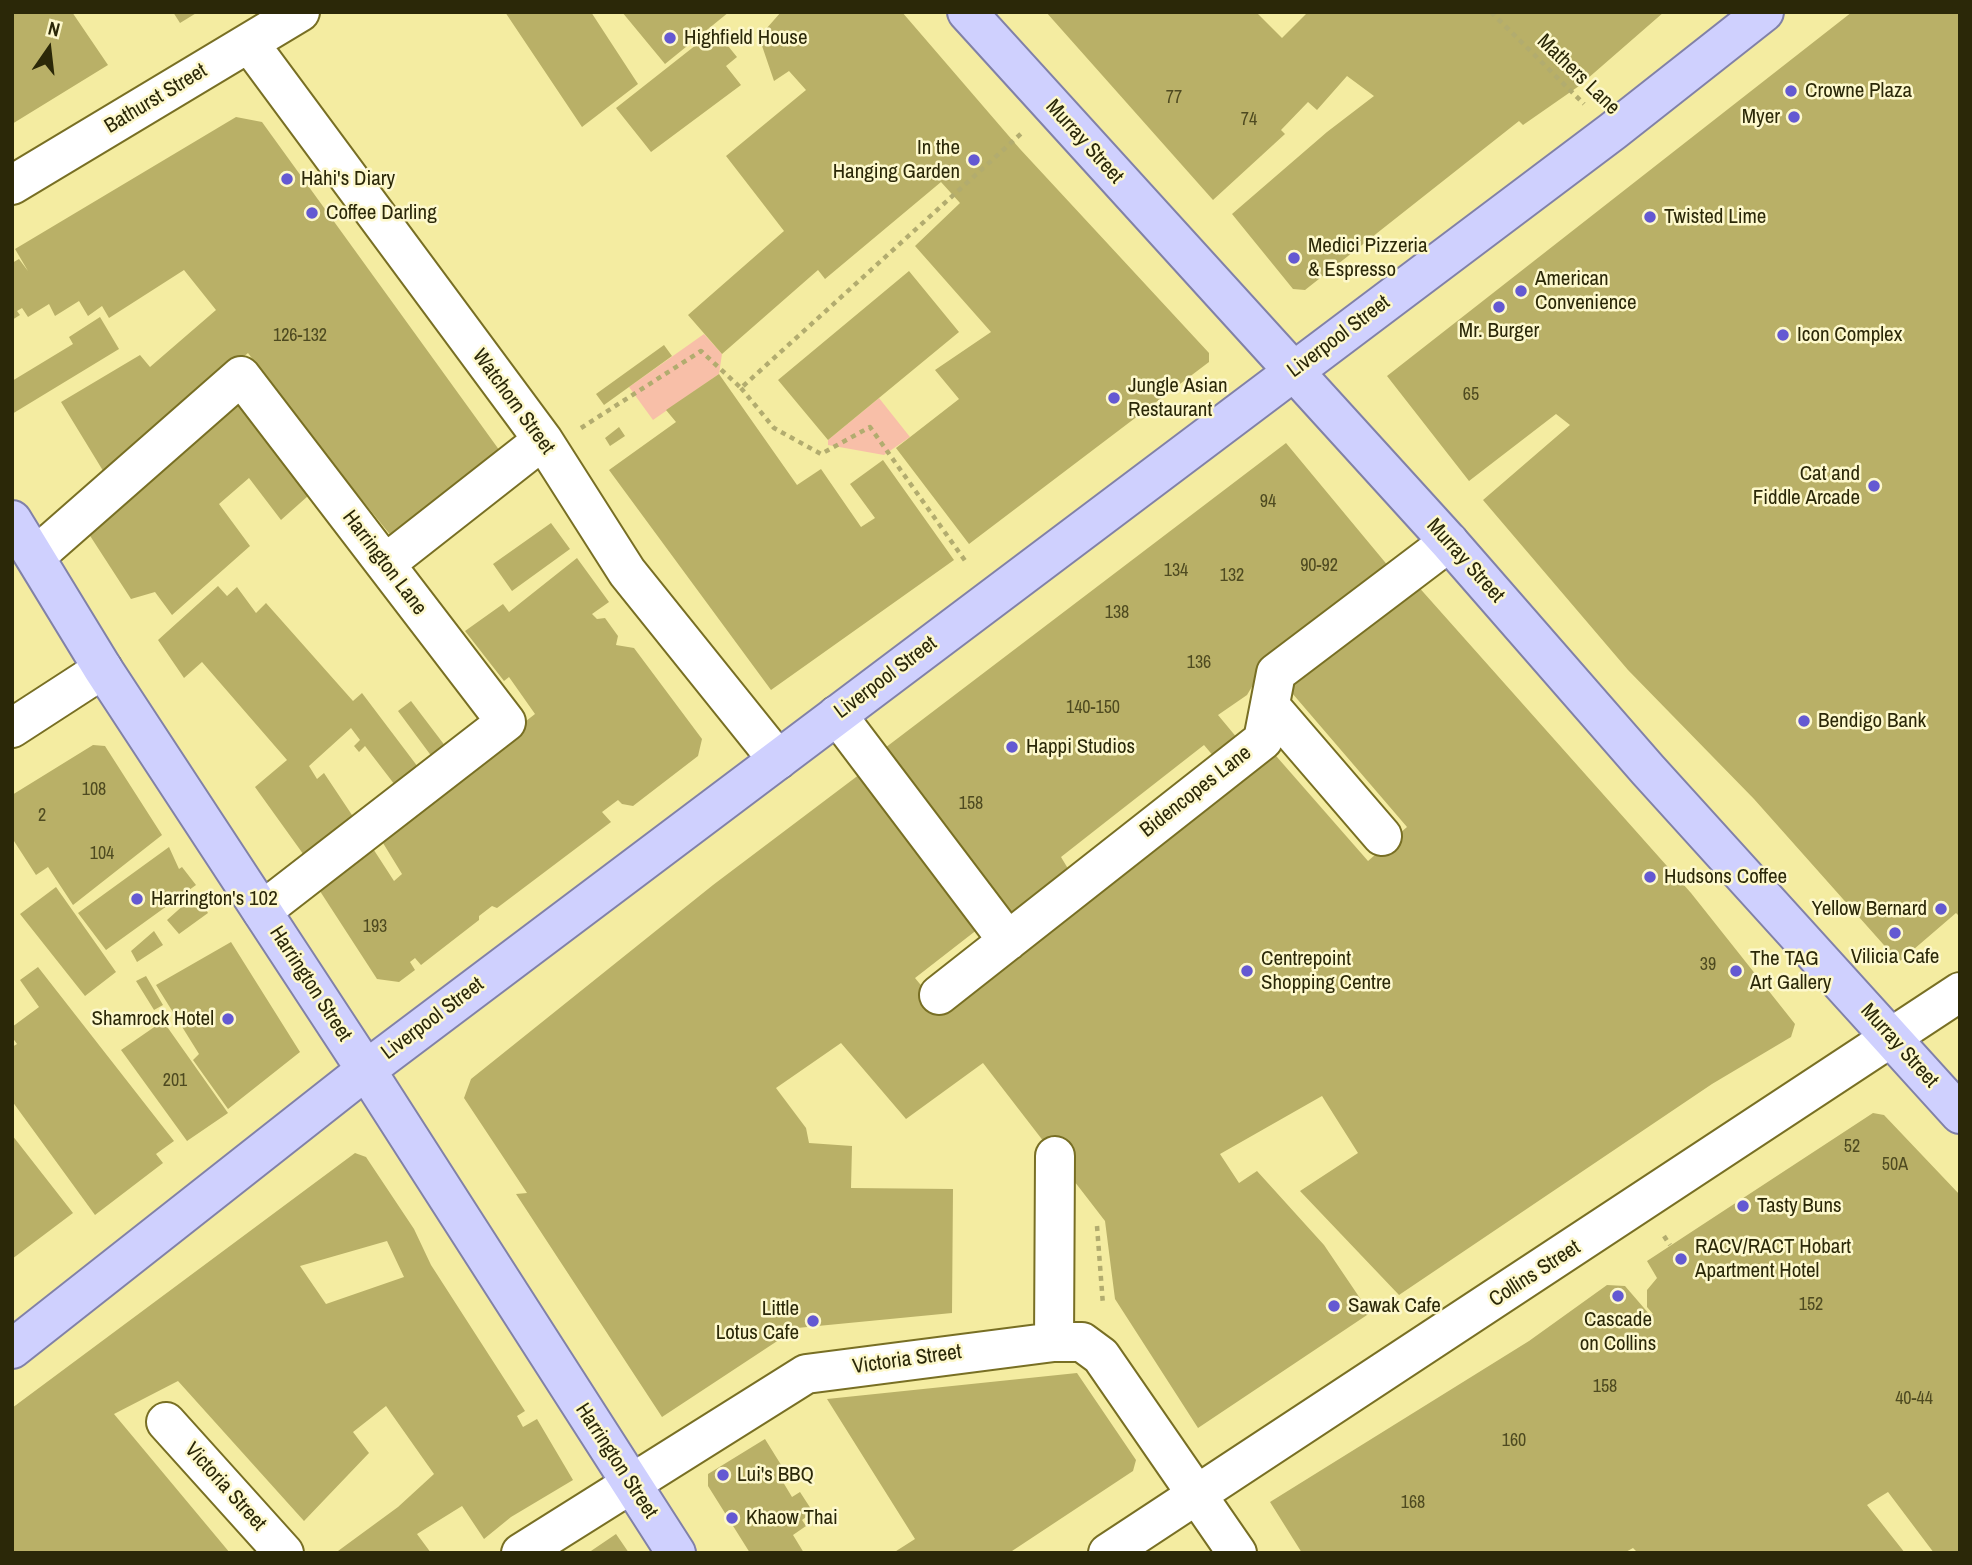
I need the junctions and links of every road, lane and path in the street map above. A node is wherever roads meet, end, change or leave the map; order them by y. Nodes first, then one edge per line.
1 (300, 12) edge
2 (967, 12) edge
3 (1491, 12) edge
4 (1764, 12) edge
5 (249, 43) junction
6 (1051, 106) junction
7 (1613, 131) junction
8 (12, 186) edge
9 (1293, 372) junction
10 (741, 388) junction
11 (579, 429) dead end
12 (543, 440) junction
13 (12, 520) edge
14 (1449, 542) junction
15 (36, 556) junction
16 (966, 562) dead end
17 (385, 564) junction
18 (103, 669) junction
19 (1270, 706) junction
20 (837, 715) junction
21 (12, 728) edge
22 (778, 760) junction
23 (1382, 835) dead end
24 (262, 911) junction
25 (1008, 941) junction
26 (1960, 992) edge
27 (939, 995) dead end
28 (1891, 1037) junction
29 (366, 1070) junction
30 (1960, 1114) edge
31 (1055, 1156) dead end
32 (1097, 1222) dead end
33 (1664, 1236) dead end
34 (1670, 1245) dead end
35 (1103, 1305) dead end
36 (1054, 1342) junction
37 (12, 1349) edge
38 (166, 1422) dead end
39 (628, 1482) junction
40 (1198, 1493) junction
41 (284, 1553) edge
42 (521, 1553) edge
43 (676, 1553) edge
44 (1108, 1553) edge
45 (1237, 1553) edge

1 - 5 street, Bathurst Street
2 - 6 main road, Murray Street
3 - 7 path, Mathers Lane
4 - 7 main road, Liverpool Street
5 - 8 street, Bathurst Street
5 - 12 street, Watchorn Street
6 - 9 main road, Murray Street
6 - 10 path
7 - 9 main road, Liverpool Street
9 - 14 main road, Murray Street
9 - 20 main road, Liverpool Street
10 - 11 path
10 - 16 path
12 - 17 street
12 - 22 street, Watchorn Street
13 - 15 main road, Harrington Street
14 - 19 street, Bidencopes Lane
14 - 28 main road, Murray Street
15 - 17 street, Harrington Lane
15 - 18 main road, Harrington Street
17 - 24 street, Harrington Lane
18 - 21 street
18 - 24 main road, Harrington Street
19 - 23 street
19 - 25 street, Bidencopes Lane
20 - 22 main road, Liverpool Street
20 - 25 street
22 - 29 main road, Liverpool Street
24 - 29 main road, Harrington Street
25 - 27 street, Bidencopes Lane
26 - 28 street, Collins Street
28 - 30 main road, Murray Street
28 - 40 street, Collins Street
29 - 37 main road, Liverpool Street
29 - 39 main road, Harrington Street
31 - 36 street
32 - 35 path
33 - 34 path
36 - 39 street, Victoria Street
36 - 40 street, Victoria Street
38 - 41 street, Victoria Street
39 - 42 street, Victoria Street
39 - 43 main road, Harrington Street
40 - 44 street, Collins Street
40 - 45 street, Victoria Street

